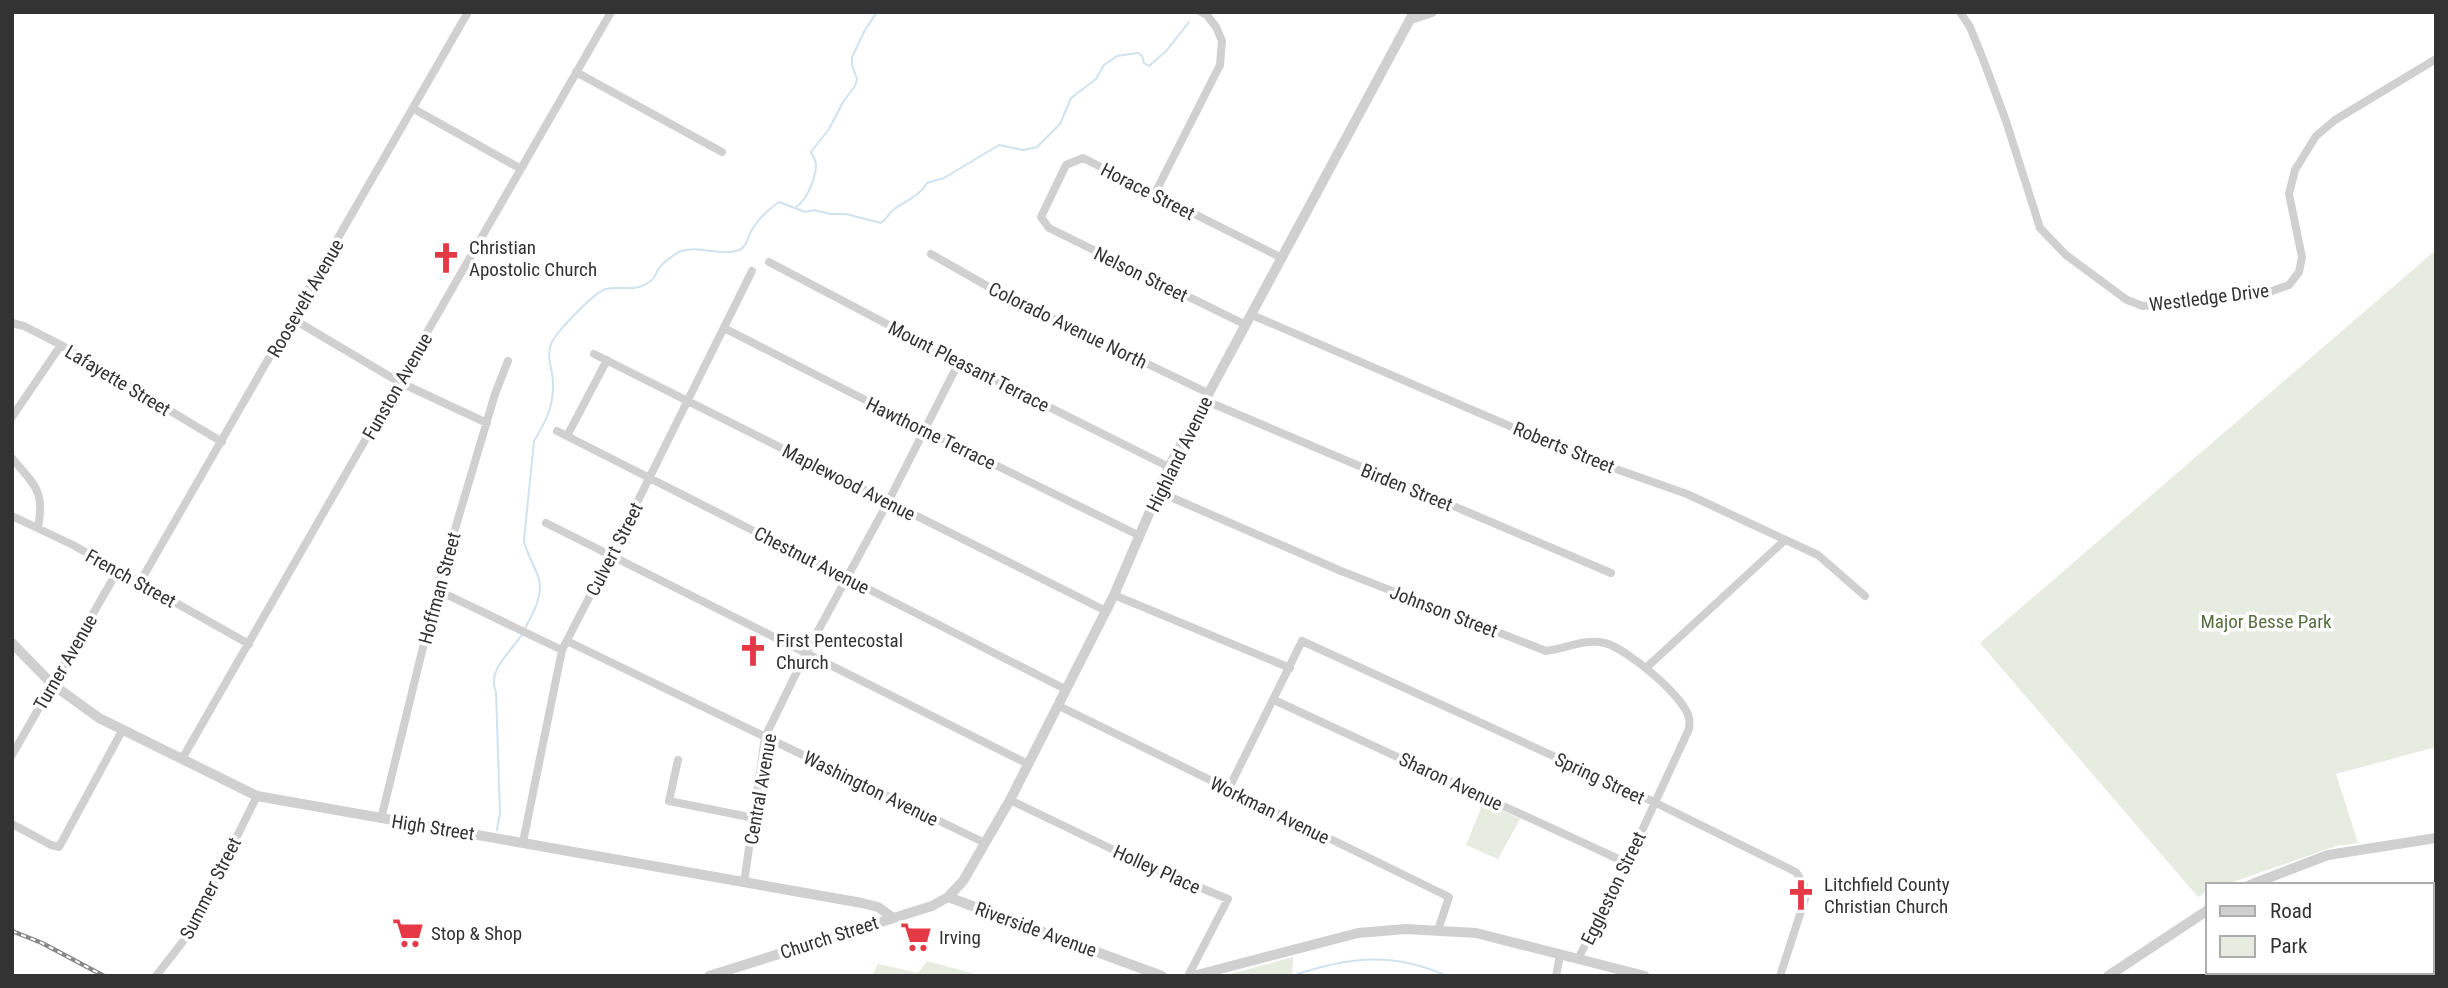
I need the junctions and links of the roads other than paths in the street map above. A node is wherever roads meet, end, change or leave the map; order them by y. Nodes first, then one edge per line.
1 (468, 12) edge
2 (611, 12) edge
3 (1201, 12) edge
4 (1432, 12) edge
5 (1960, 12) edge
6 (1410, 15) edge
7 (2436, 59) edge
8 (576, 72) junction
9 (414, 108) junction
10 (722, 152) dead end
11 (521, 169) junction
12 (1154, 195) junction
13 (1041, 217) joint
14 (931, 254) dead end
15 (1282, 258) junction
16 (769, 262) dead end
17 (752, 271) dead end
18 (1252, 315) junction
19 (293, 319) junction
20 (12, 323) edge
21 (1246, 325) junction
22 (724, 328) junction
23 (61, 345) junction
24 (594, 354) dead end
25 (607, 360) junction
26 (508, 361) dead end
27 (959, 362) junction
28 (399, 382) junction
29 (1206, 396) junction
30 (687, 401) junction
31 (12, 417) edge
32 (487, 423) junction
33 (924, 430) junction
34 (557, 431) dead end
35 (567, 436) junction
36 (222, 442) junction
37 (12, 458) edge
38 (1169, 467) junction
39 (650, 478) junction
40 (1159, 492) junction
41 (888, 502) junction
42 (12, 516) edge
43 (546, 523) dead end
44 (37, 528) junction
45 (1140, 536) junction
46 (1785, 540) junction
47 (611, 555) junction
48 (118, 569) junction
49 (1611, 573) dead end
50 (847, 577) junction
51 (140, 582) junction
52 (437, 590) junction
53 (1114, 595) junction
54 (1865, 596) dead end
55 (1106, 611) junction
56 (567, 641) junction
57 (12, 643) edge
58 (248, 644) junction
59 (562, 650) junction
60 (806, 653) junction
61 (1647, 667) junction
62 (1290, 668) junction
63 (52, 684) junction
64 (1067, 690) junction
65 (1274, 700) junction
66 (1059, 706) junction
67 (123, 729) junction
68 (765, 737) junction
69 (1685, 740) joint
70 (12, 755) edge
71 (183, 759) junction
72 (678, 761) dead end
73 (1028, 764) junction
74 (1228, 790) junction
75 (257, 796) junction
76 (1010, 800) junction
77 (1654, 803) junction
78 (381, 818) junction
79 (754, 818) junction
80 (12, 824) edge
81 (2436, 838) edge
82 (523, 842) junction
83 (985, 843) junction
84 (1627, 863) junction
85 (744, 883) junction
86 (2255, 883) edge
87 (948, 897) junction
88 (2206, 911) edge
89 (892, 917) junction
90 (1438, 930) junction
91 (1560, 955) junction
92 (1578, 959) junction
93 (1621, 973) edge
94 (156, 976) edge
95 (709, 976) edge
96 (1162, 976) edge
97 (1190, 976) edge
98 (1556, 976) edge
99 (1645, 976) edge
100 (1780, 976) edge
101 (2108, 976) edge

1 - 9 street, Roosevelt Avenue
2 - 8 street, Funston Avenue
3 - 12 street
4 - 6 street
5 - 7 street, Westledge Drive
6 - 15 street, Highland Avenue
8 - 10 street
8 - 11 street, Funston Avenue
9 - 11 street
9 - 19 street, Roosevelt Avenue
11 - 28 street, Funston Avenue
12 - 13 street, Horace Street
12 - 15 street, Horace Street
13 - 21 street, Nelson Street
14 - 29 street, Colorado Avenue North
15 - 18 street, Highland Avenue
16 - 27 street, Mount Pleasant Terrace
17 - 22 street, Culvert Street
18 - 21 street, Highland Avenue
18 - 46 street, Roberts Street
19 - 28 street
19 - 36 street, Roosevelt Avenue
20 - 23 street, Lafayette Street
21 - 29 street, Highland Avenue
22 - 30 street, Culvert Street
22 - 33 street, Hawthorne Terrace
23 - 31 street
23 - 36 street, Lafayette Street
24 - 25 street, Maplewood Avenue
25 - 30 street, Maplewood Avenue
25 - 35 street
26 - 32 street, Hoffman Street
27 - 33 street, Central Avenue
27 - 38 street, Mount Pleasant Terrace
28 - 32 street
28 - 58 street, Funston Avenue
29 - 38 street, Highland Avenue
29 - 49 street, Birden Street
30 - 39 street, Culvert Street
30 - 41 street, Maplewood Avenue
32 - 52 street, Hoffman Street
33 - 41 street, Central Avenue
33 - 45 street, Hawthorne Terrace
34 - 35 street, Chestnut Avenue
35 - 39 street, Chestnut Avenue
36 - 51 street, Roosevelt Avenue
37 - 44 street
38 - 40 street, Highland Avenue
39 - 47 street, Culvert Street
39 - 50 street, Chestnut Avenue
40 - 45 street, Highland Avenue
40 - 61 street, Johnson Street
41 - 50 street, Central Avenue
41 - 55 street, Maplewood Avenue
42 - 44 street, French Street
43 - 47 street
44 - 48 street, French Street
45 - 53 street, Highland Avenue
46 - 54 street, Roberts Street
46 - 61 street
47 - 56 street, Culvert Street
47 - 60 street
48 - 51 street, French Street
48 - 63 street, Turner Avenue
50 - 60 street, Central Avenue
50 - 64 street, Chestnut Avenue
51 - 58 street, French Street
52 - 59 street
52 - 78 street, Hoffman Street
53 - 55 street, Highland Avenue
53 - 62 street
55 - 64 street, Highland Avenue
56 - 59 street, Culvert Street
56 - 68 street, Washington Avenue
57 - 63 street, High Street
58 - 71 street, Funston Avenue
59 - 82 street, Culvert Street
60 - 68 street, Central Avenue
60 - 73 street
61 - 69 street, Johnson Street
62 - 65 street
62 - 77 street, Spring Street
63 - 67 street, High Street
63 - 70 street, Turner Avenue
64 - 66 street, Highland Avenue
65 - 74 street
65 - 84 street, Sharon Avenue
66 - 73 street, Highland Avenue
66 - 74 street, Workman Avenue
67 - 71 street, High Street
67 - 80 street
68 - 79 street, Central Avenue
68 - 83 street, Washington Avenue
69 - 77 street, Eggleston Street
71 - 75 street, High Street
72 - 79 street
73 - 76 street, Highland Avenue
74 - 90 street, Workman Avenue
75 - 78 street, High Street
75 - 94 street, Summer Street
76 - 83 street, Highland Avenue
76 - 97 street, Holley Place
77 - 84 street, Eggleston Street
77 - 100 street, Spring Street
78 - 82 street, High Street
79 - 85 street, Central Avenue
81 - 86 street
82 - 85 street, High Street
83 - 87 street, Highland Avenue
84 - 92 street, Eggleston Street
85 - 89 street, High Street
87 - 89 street, Church Street
87 - 96 street, Riverside Avenue
88 - 101 street
89 - 95 street, Church Street
90 - 91 street
90 - 97 street
91 - 92 street
91 - 98 street
92 - 93 street
93 - 99 street

